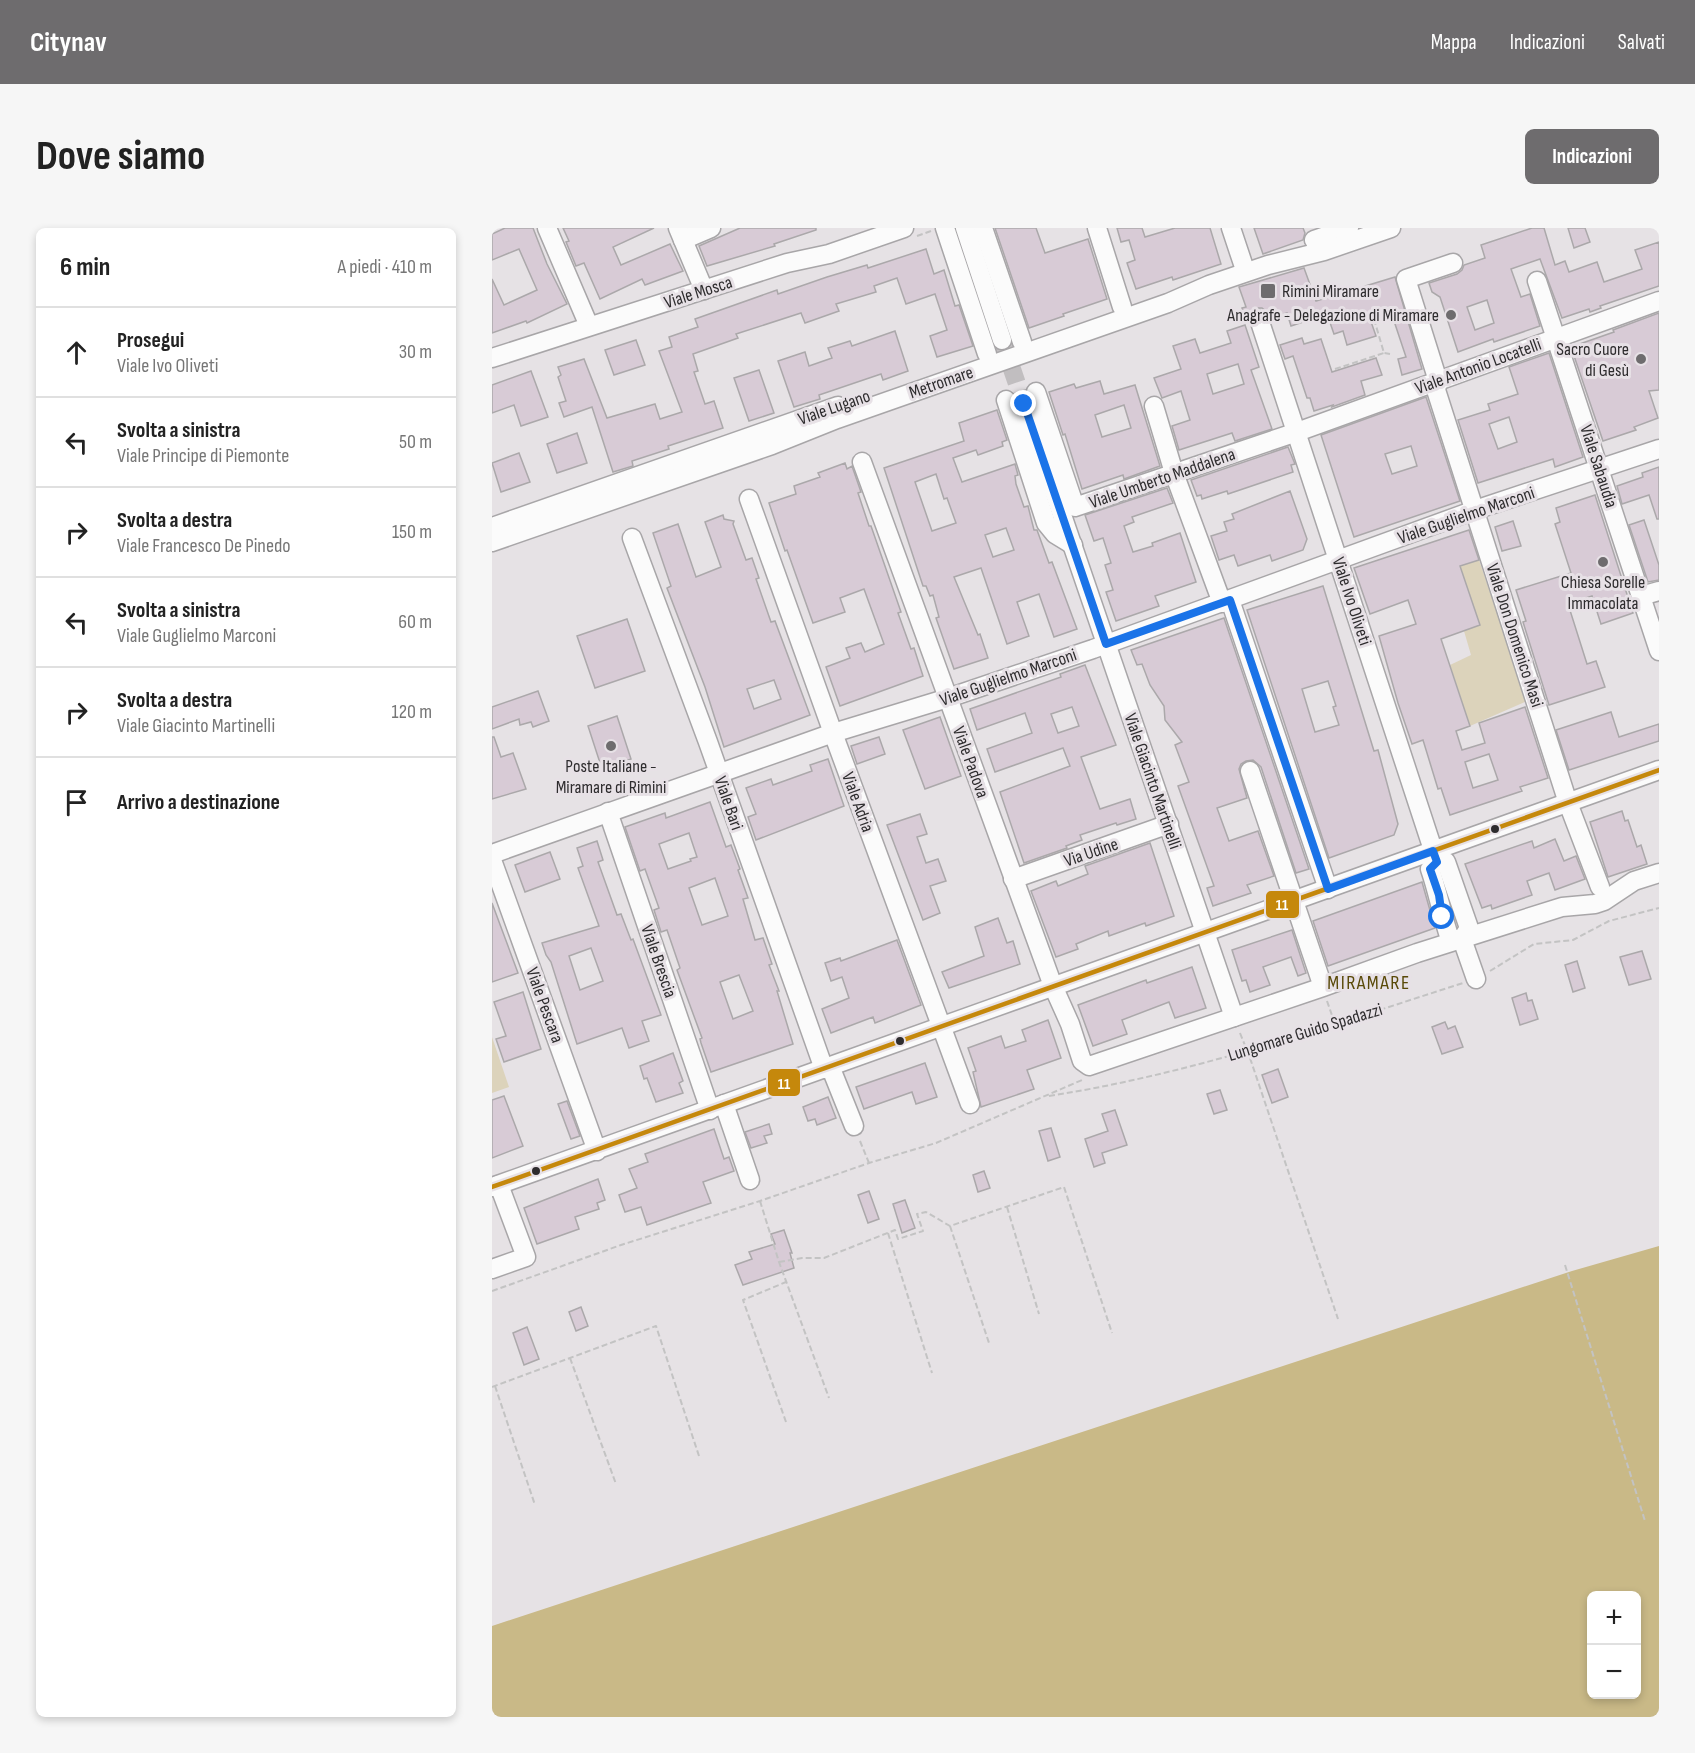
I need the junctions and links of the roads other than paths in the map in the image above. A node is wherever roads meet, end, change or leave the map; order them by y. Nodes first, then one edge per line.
1 (547, 228) edge
2 (711, 228) edge
3 (904, 228) edge
4 (945, 228) edge
5 (965, 228) edge
6 (982, 228) edge
7 (1097, 228) edge
8 (1231, 228) edge
9 (1349, 228) edge
10 (1391, 228) edge
11 (681, 234) edge
12 (1314, 240) dead end
13 (1453, 263) dead end
14 (1243, 264) dead end
15 (1537, 281) dead end
16 (1176, 288) dead end
17 (704, 290) junction
18 (1659, 302) edge
19 (1122, 307) junction
20 (1259, 319) dead end
21 (589, 326) junction
22 (1556, 338) junction
23 (1002, 340) tunnel mouth
24 (1022, 342) junction
25 (987, 354) junction
26 (492, 358) edge
27 (1438, 381) junction
28 (1030, 398) joint
29 (1006, 400) tunnel mouth
30 (1154, 406) dead end
31 (1297, 432) junction
32 (1659, 449) edge
33 (862, 462) dead end
34 (1600, 469) junction
35 (1174, 473) junction
36 (749, 499) dead end
37 (1475, 510) junction
38 (492, 527) edge
39 (632, 538) dead end
40 (492, 543) edge
41 (1073, 545) junction
42 (1339, 559) junction
43 (1659, 591) edge
44 (1641, 596) junction
45 (1226, 602) junction
46 (1106, 644) junction
47 (1659, 651) edge
48 (948, 698) junction
49 (833, 733) junction
50 (1659, 770) edge
51 (1250, 771) dead end
52 (719, 775) junction
53 (1568, 803) junction
54 (608, 813) junction
55 (1168, 824) junction
56 (492, 854) edge
57 (1435, 857) junction
58 (492, 860) edge
59 (1659, 873) edge
60 (1013, 879) junction
61 (1600, 887) dead end
62 (1328, 889) junction
63 (1293, 901) junction
64 (1204, 933) junction
65 (1462, 939) junction
66 (1476, 979) road end
67 (1321, 981) dead end
68 (1053, 986) junction
69 (1233, 1017) junction
70 (940, 1026) junction
71 (1082, 1061) joint
72 (827, 1068) junction
73 (970, 1104) dead end
74 (717, 1107) junction
75 (854, 1126) road end
76 (597, 1151) junction
77 (750, 1180) dead end
78 (495, 1186) edge
79 (492, 1269) edge

1 - 21 street
2 - 11 street
3 - 17 street, Viale Mosca
4 - 25 street
5 - 23 street
6 - 24 street
7 - 19 street
8 - 14 street
9 - 12 street
10 - 40 street, Metromare
11 - 17 street
13 - 27 street, Viale Don Domenico Masi
15 - 22 street, Viale Sabaudia
16 - 19 street, Viale Lugano
17 - 21 street, Viale Mosca
18 - 22 street, Viale Antonio Locatelli
19 - 24 street, Viale Lugano
20 - 31 street, Viale Ivo Oliveti
21 - 26 street, Viale Mosca
22 - 27 street, Viale Antonio Locatelli
22 - 34 street, Viale Sabaudia
24 - 25 street, Viale Lugano
25 - 38 street, Viale Lugano
27 - 31 street, Viale Antonio Locatelli
27 - 37 street, Viale Don Domenico Masi
28 - 35 street, Viale Umberto Maddalena
28 - 41 street, Viale Giacinto Martinelli
29 - 41 street
30 - 35 street
31 - 35 street, Viale Umberto Maddalena
31 - 42 street, Viale Ivo Oliveti
32 - 34 street, Viale Guglielmo Marconi
33 - 48 street, Viale Padova
34 - 37 street, Viale Guglielmo Marconi
34 - 44 street, Viale Sabaudia
35 - 45 street
36 - 49 street, Viale Adria
37 - 42 street, Viale Guglielmo Marconi
37 - 53 street, Viale Don Domenico Masi
39 - 52 street, Viale Bari
41 - 46 street, Viale Giacinto Martinelli
42 - 45 street, Viale Guglielmo Marconi
42 - 57 street, Viale Ivo Oliveti
43 - 44 street
44 - 47 street, Viale Sabaudia
45 - 46 street, Viale Guglielmo Marconi
45 - 62 street
46 - 48 street, Viale Guglielmo Marconi
46 - 55 street, Viale Giacinto Martinelli
48 - 49 street, Viale Guglielmo Marconi
48 - 60 street, Viale Padova
49 - 52 street, Viale Guglielmo Marconi
49 - 70 street, Viale Adria
50 - 53 street
51 - 63 street
52 - 54 street, Viale Guglielmo Marconi
52 - 72 street, Viale Bari
53 - 57 street
53 - 61 street, Viale Don Domenico Masi
54 - 56 street, Viale Guglielmo Marconi
54 - 74 street, Viale Brescia
55 - 60 street, Via Udine
55 - 64 street, Viale Giacinto Martinelli
57 - 62 street
57 - 65 street, Viale Ivo Oliveti
58 - 76 street, Viale Pescara
59 - 65 street, Lungomare Guido Spadazzi
60 - 68 street, Viale Padova
62 - 63 street
63 - 64 street
63 - 67 street
64 - 68 street
64 - 69 street, Viale Giacinto Martinelli
65 - 66 street, Viale Ivo Oliveti
65 - 69 street, Lungomare Guido Spadazzi
68 - 70 street
68 - 71 street, Viale Padova
69 - 71 street, Lungomare Guido Spadazzi
70 - 72 street
70 - 73 street, Viale Adria
72 - 74 street
72 - 75 street, Viale Bari
74 - 76 street
74 - 77 street, Viale Brescia
76 - 78 street
78 - 79 street

